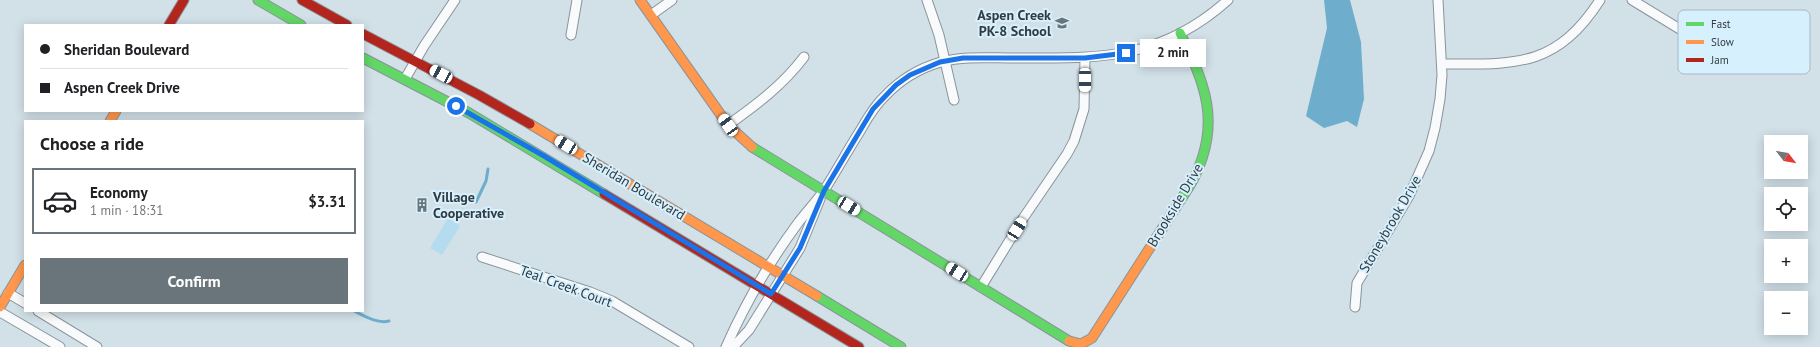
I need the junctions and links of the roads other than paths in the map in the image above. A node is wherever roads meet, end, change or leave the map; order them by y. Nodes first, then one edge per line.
1 (184, 0) edge
2 (258, 0) edge
3 (302, 0) edge
4 (455, 0) edge
5 (577, 0) edge
6 (640, 0) edge
7 (672, 0) edge
8 (927, 0) edge
9 (1228, 0) edge
10 (1438, 0) edge
11 (1600, 0) edge
12 (1632, 0) edge
13 (651, 15) junction
14 (170, 24) edge
15 (299, 24) edge
16 (345, 24) edge
17 (1678, 28) edge
18 (1180, 33) junction
19 (364, 35) edge
20 (571, 35) dead end
21 (804, 57) dead end
22 (364, 58) edge
23 (1085, 58) junction
24 (416, 61) junction
25 (946, 61) junction
26 (1443, 64) junction
27 (405, 79) junction
28 (954, 100) dead end
29 (728, 125) junction
30 (824, 191) junction
31 (482, 257) dead end
32 (24, 267) edge
33 (769, 268) junction
34 (782, 276) junction
35 (758, 286) junction
36 (981, 287) junction
37 (8, 293) junction
38 (771, 294) junction
39 (24, 302) edge
40 (0, 307) edge
41 (1355, 307) dead end
42 (0, 312) edge
43 (40, 312) edge
44 (1089, 345) edge
45 (60, 347) edge
46 (97, 347) edge
47 (689, 347) edge
48 (726, 347) edge
49 (733, 347) edge
50 (859, 347) edge
51 (901, 347) edge

1 - 14 main road
2 - 15 main road
3 - 16 main road
4 - 24 street
5 - 20 street
6 - 13 main road
7 - 13 street
8 - 25 street
9 - 18 street
10 - 26 street, Stoneybrook Drive
11 - 26 street
12 - 17 street
13 - 29 main road
18 - 23 street
18 - 44 main road, Brookside Drive
19 - 24 main road, Sheridan Boulevard
21 - 29 street
22 - 27 main road, Sheridan Boulevard
23 - 25 street
23 - 36 street
24 - 27 street
24 - 33 main road, Sheridan Boulevard
25 - 28 street
25 - 30 street
26 - 41 street, Stoneybrook Drive
27 - 35 main road, Sheridan Boulevard
29 - 30 main road
30 - 33 street
30 - 34 street
30 - 36 main road
31 - 47 street, Teal Creek Court
32 - 37 main road
33 - 34 main road, Sheridan Boulevard
33 - 35 street
34 - 38 street
34 - 51 main road, Sheridan Boulevard
35 - 38 main road, Sheridan Boulevard
35 - 48 street
36 - 44 main road
37 - 39 street
37 - 40 main road
38 - 49 street
38 - 50 main road, Sheridan Boulevard
42 - 45 street
43 - 46 street

